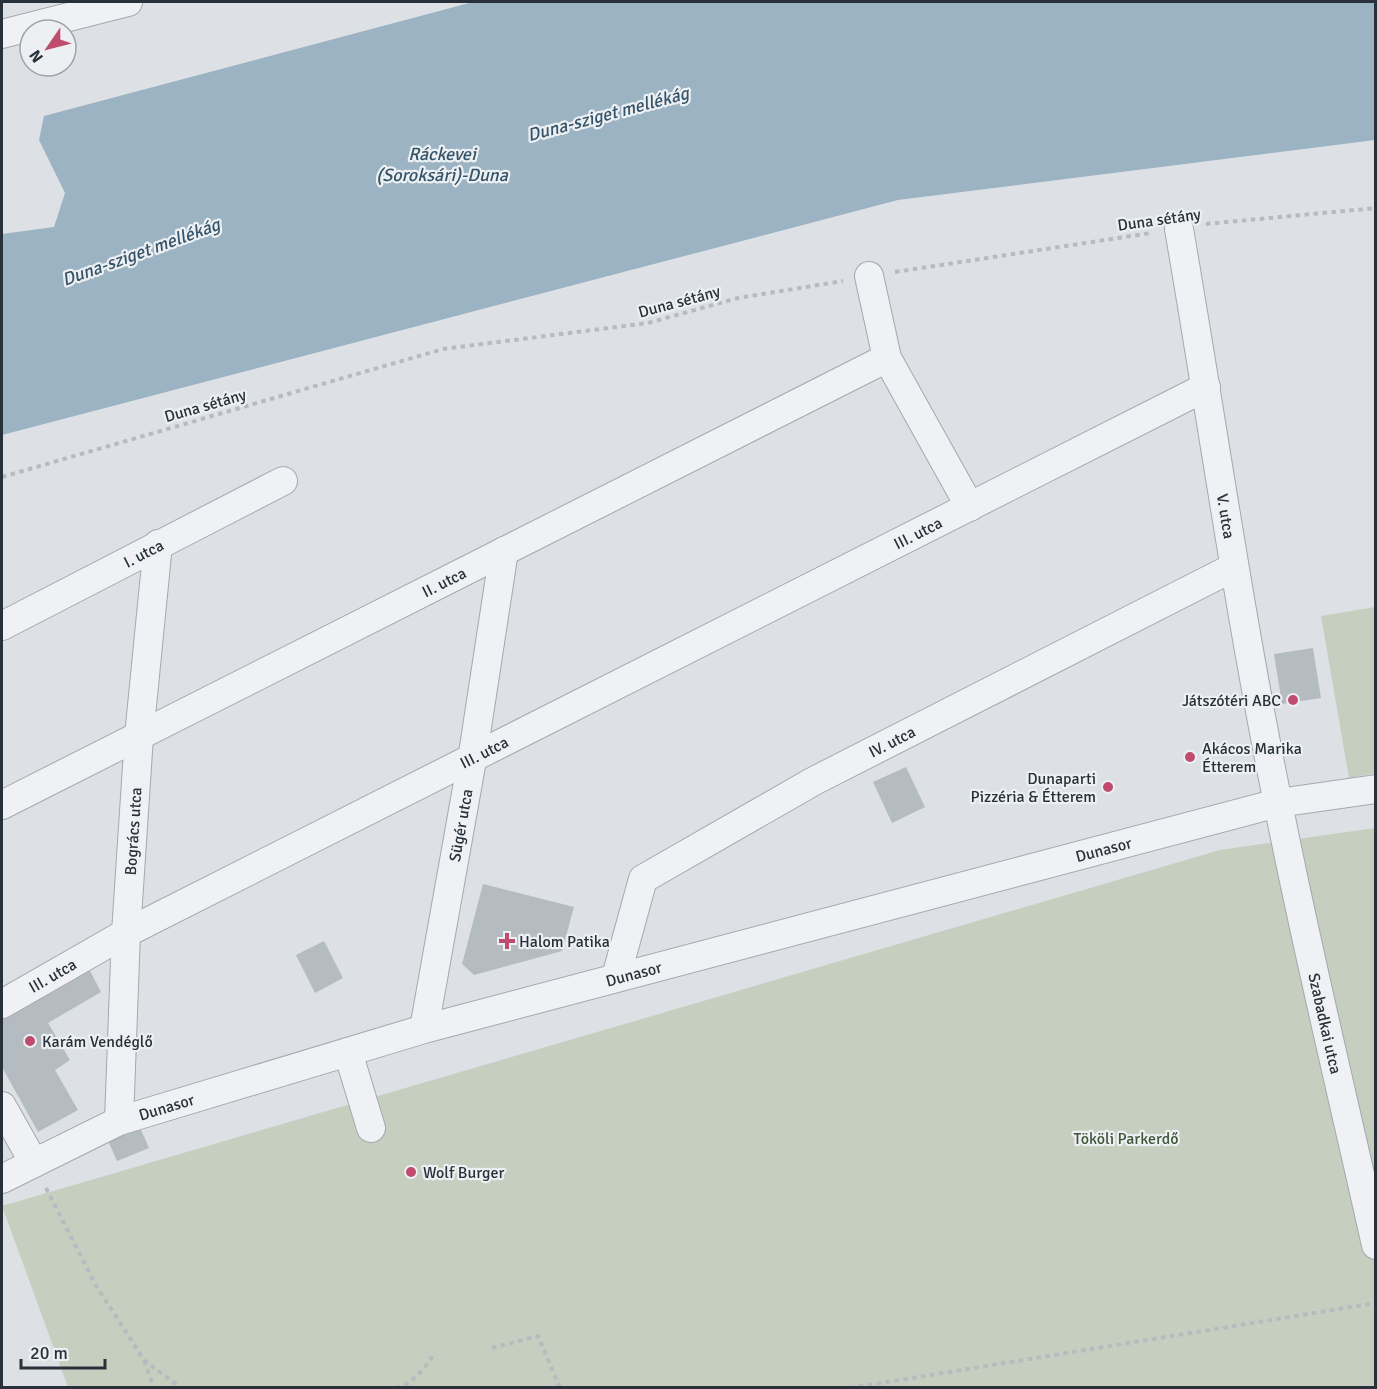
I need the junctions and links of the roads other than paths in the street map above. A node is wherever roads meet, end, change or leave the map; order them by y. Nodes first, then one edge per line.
1 (128, 2) edge
2 (2, 34) edge
3 (1179, 229) road end
4 (869, 276) road end
5 (887, 358) junction
6 (1206, 387) junction
7 (284, 481) dead end
8 (970, 507) junction
9 (159, 544) junction
10 (504, 551) junction
11 (1234, 567) junction
12 (2, 626) edge
13 (139, 736) junction
14 (472, 760) junction
15 (1376, 789) edge
16 (1278, 803) junction
17 (2, 805) edge
18 (126, 933) junction
19 (616, 977) junction
20 (2, 1004) edge
21 (424, 1029) junction
22 (348, 1052) junction
23 (2, 1106) edge
24 (119, 1121) junction
25 (371, 1128) dead end
26 (34, 1163) junction
27 (2, 1179) edge
28 (1376, 1245) edge

1 - 2 street
3 - 6 street, V. utca
4 - 5 street
5 - 8 street
5 - 10 street, II. utca
6 - 8 street, III. utca
6 - 11 street, V. utca
7 - 9 street, I. utca
8 - 14 street, III. utca
9 - 12 street, I. utca
9 - 13 street, Bogrács utca
10 - 13 street, II. utca
10 - 14 street, Sügér utca
11 - 16 street, V. utca
11 - 19 street, IV. utca
13 - 17 street, II. utca
13 - 18 street, Bogrács utca
14 - 18 street, III. utca
14 - 21 street, Sügér utca
15 - 16 street, Dunasor
16 - 19 street, Dunasor
16 - 28 street, Szabadkai utca
18 - 20 street, III. utca
18 - 24 street, Bogrács utca
19 - 21 street, Dunasor
21 - 22 street, Dunasor
22 - 24 street, Dunasor
22 - 25 street
23 - 26 street
24 - 26 street, Dunasor
26 - 27 street, Dunasor

